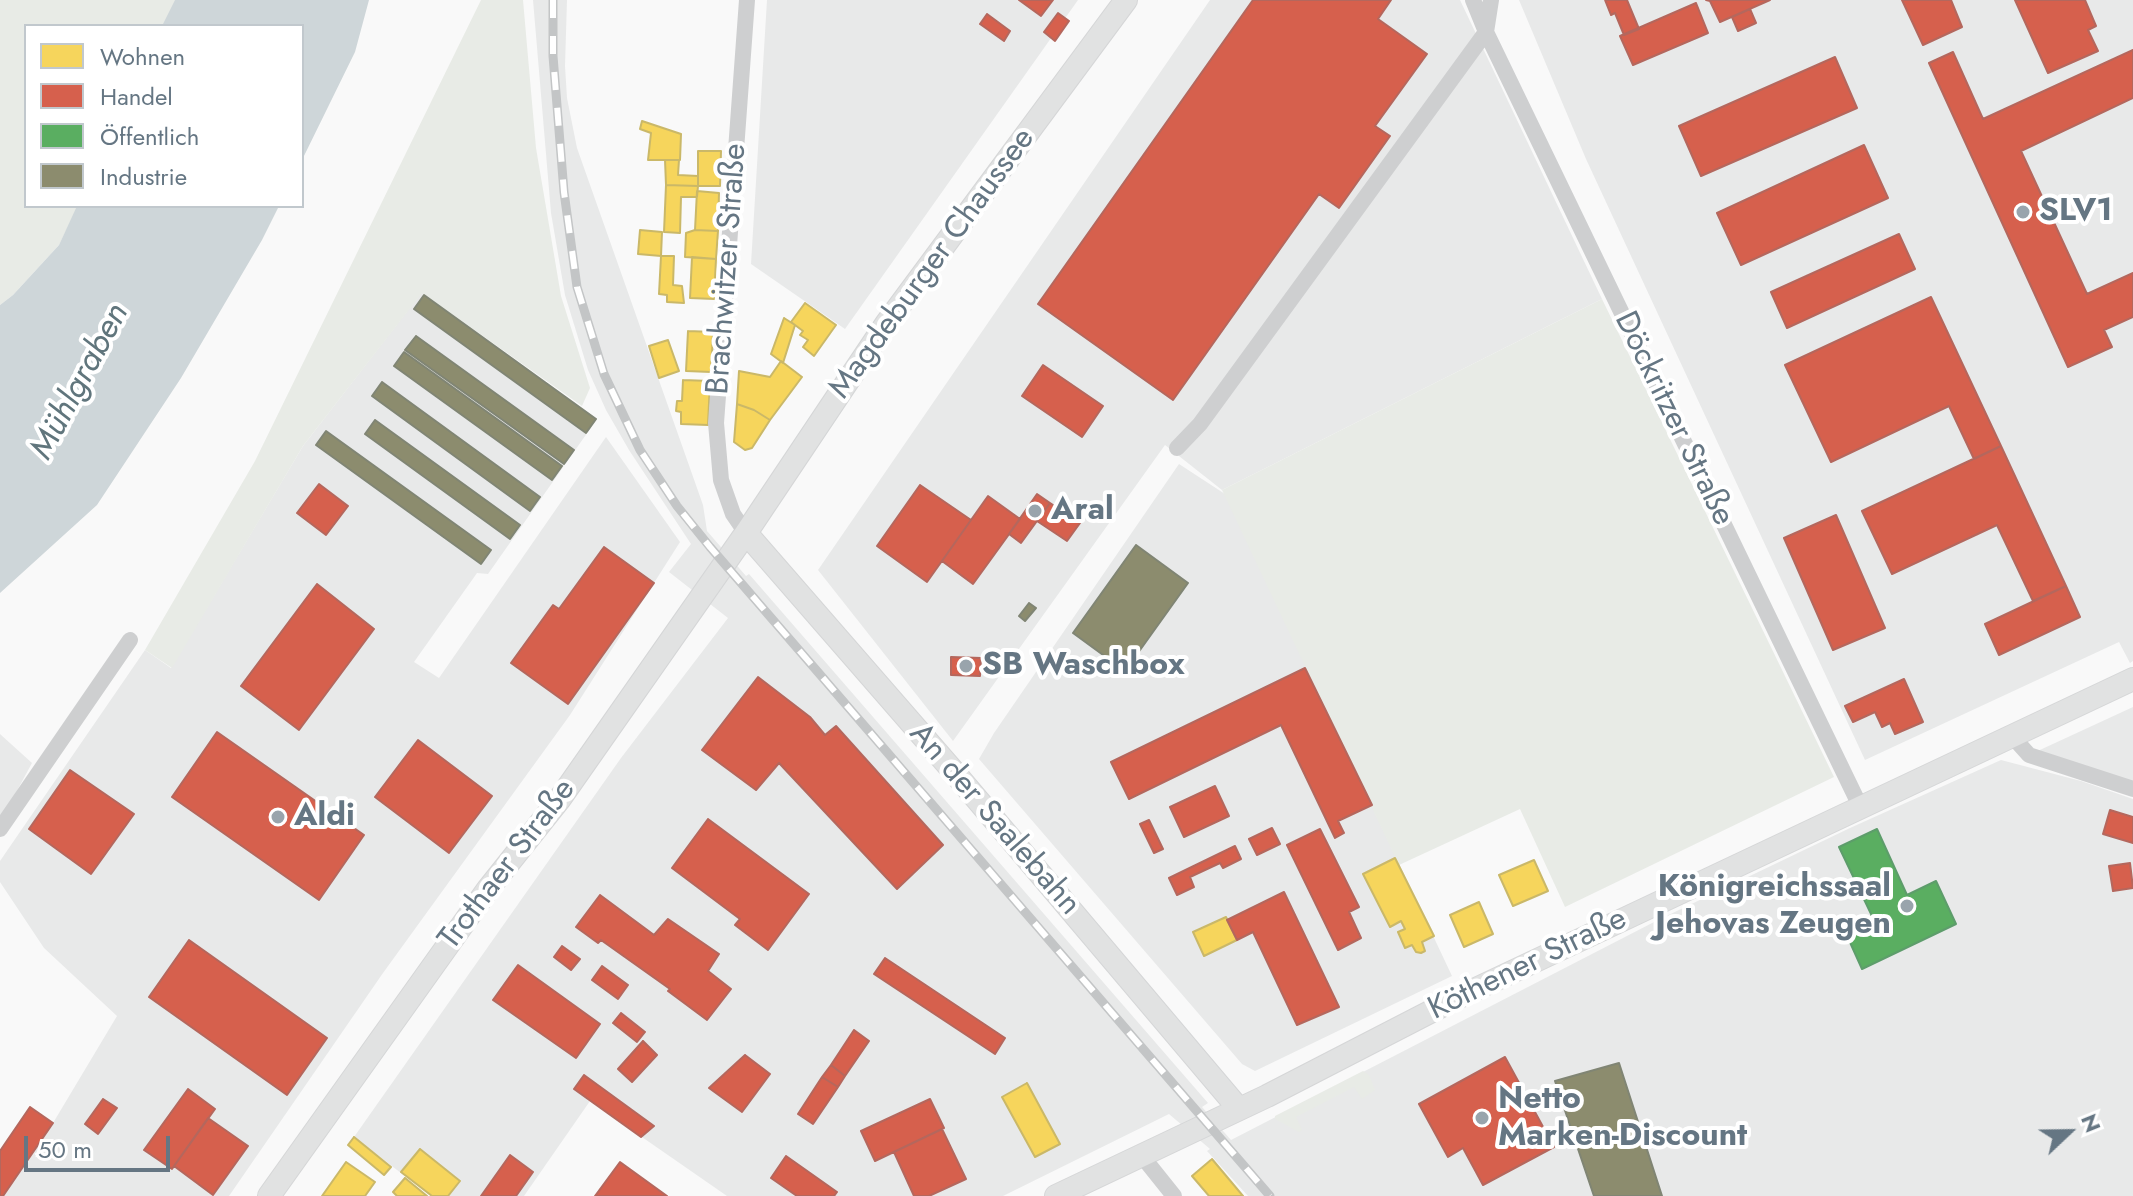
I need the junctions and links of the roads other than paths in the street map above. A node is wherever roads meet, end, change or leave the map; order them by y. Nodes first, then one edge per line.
1 (747, 0) edge
2 (1126, 0) edge
3 (1473, 0) edge
4 (1491, 0) edge
5 (1486, 32) junction
6 (1177, 448) dead end
7 (746, 533) junction
8 (130, 640) dead end
9 (2133, 679) edge
10 (2012, 736) junction
11 (2133, 789) edge
12 (1860, 806) junction
13 (0, 829) edge
14 (1239, 1109) junction
15 (1142, 1156) junction
16 (269, 1196) edge
17 (1056, 1196) edge
18 (1174, 1196) edge

1 - 7 street, Brachwitzer Straße
2 - 7 main road, Magdeburger Chaussee
3 - 5 street, Döckritzer Straße
4 - 5 street
5 - 6 street
5 - 12 street, Döckritzer Straße
7 - 14 main road, An der Saalebahn
7 - 16 main road, Trothaer Straße
8 - 13 street
9 - 10 main road, Köthener Straße
10 - 11 street
10 - 12 main road, Köthener Straße
12 - 14 main road, Köthener Straße
14 - 15 main road, Köthener Straße
15 - 17 main road, Köthener Straße
15 - 18 street

